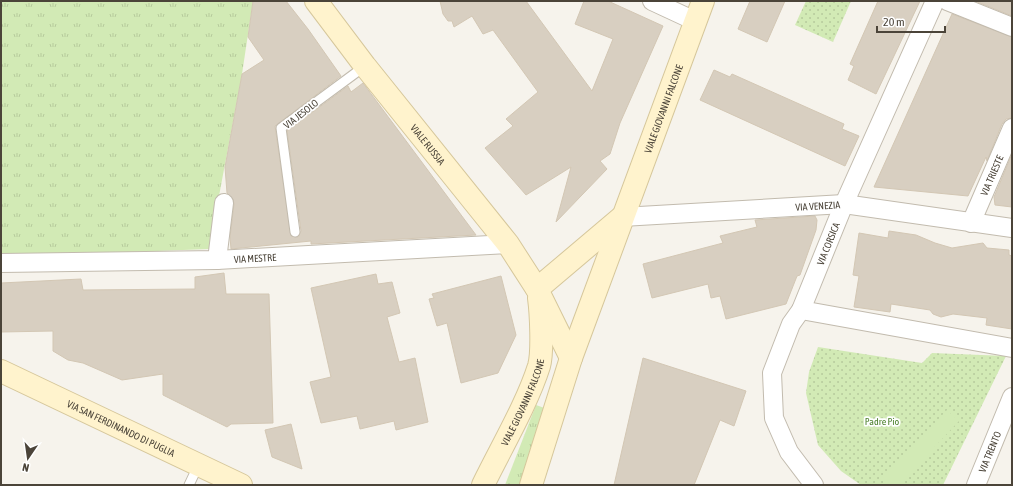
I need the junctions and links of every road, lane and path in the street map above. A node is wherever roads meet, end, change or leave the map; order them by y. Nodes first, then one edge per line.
1 (316, 1) edge
2 (652, 1) edge
3 (703, 1) edge
4 (935, 1) edge
5 (947, 1) edge
6 (695, 21) junction
7 (1012, 27) edge
8 (365, 66) junction
9 (1012, 128) edge
10 (224, 203) dead end
11 (844, 204) junction
12 (622, 217) junction
13 (972, 223) junction
14 (1012, 228) edge
15 (295, 232) dead end
16 (508, 244) junction
17 (217, 260) junction
18 (1, 263) edge
19 (537, 289) junction
20 (801, 310) junction
21 (1012, 348) edge
22 (571, 358) junction
23 (1, 371) edge
24 (1012, 397) edge
25 (194, 476) edge
26 (241, 485) edge
27 (483, 485) edge
28 (531, 485) edge
29 (814, 485) edge
30 (976, 485) edge

1 - 8 main road, VIALE RUSSIA
2 - 6 street
3 - 6 main road, VIALE GIOVANNI FALCONE
4 - 11 street, VIA CORSICA
5 - 7 street
6 - 12 main road, VIALE GIOVANNI FALCONE
8 - 15 lane, VIA JESOLO
8 - 16 main road, VIALE RUSSIA
9 - 13 street, VIA TRIESTE
10 - 17 street
11 - 12 street, VIA VENEZIA
11 - 13 street, VIA VENEZIA
11 - 20 street, VIA CORSICA
12 - 19 main road, VIALE GIOVANNI FALCONE
12 - 22 main road, VIALE GIOVANNI FALCONE
13 - 14 street, VIA VENEZIA
16 - 17 street, VIA MESTRE
16 - 19 main road, VIALE RUSSIA
17 - 18 street, VIA MESTRE
19 - 22 main road
19 - 27 main road, VIALE GIOVANNI FALCONE
20 - 21 street
20 - 29 street, VIA CORSICA
22 - 28 main road, VIALE GIOVANNI FALCONE
23 - 25 main road, VIA SAN FERDINANDO DI PUGLIA
24 - 30 street, VIA TRENTO
25 - 26 main road, VIA SAN FERDINANDO DI PUGLIA

